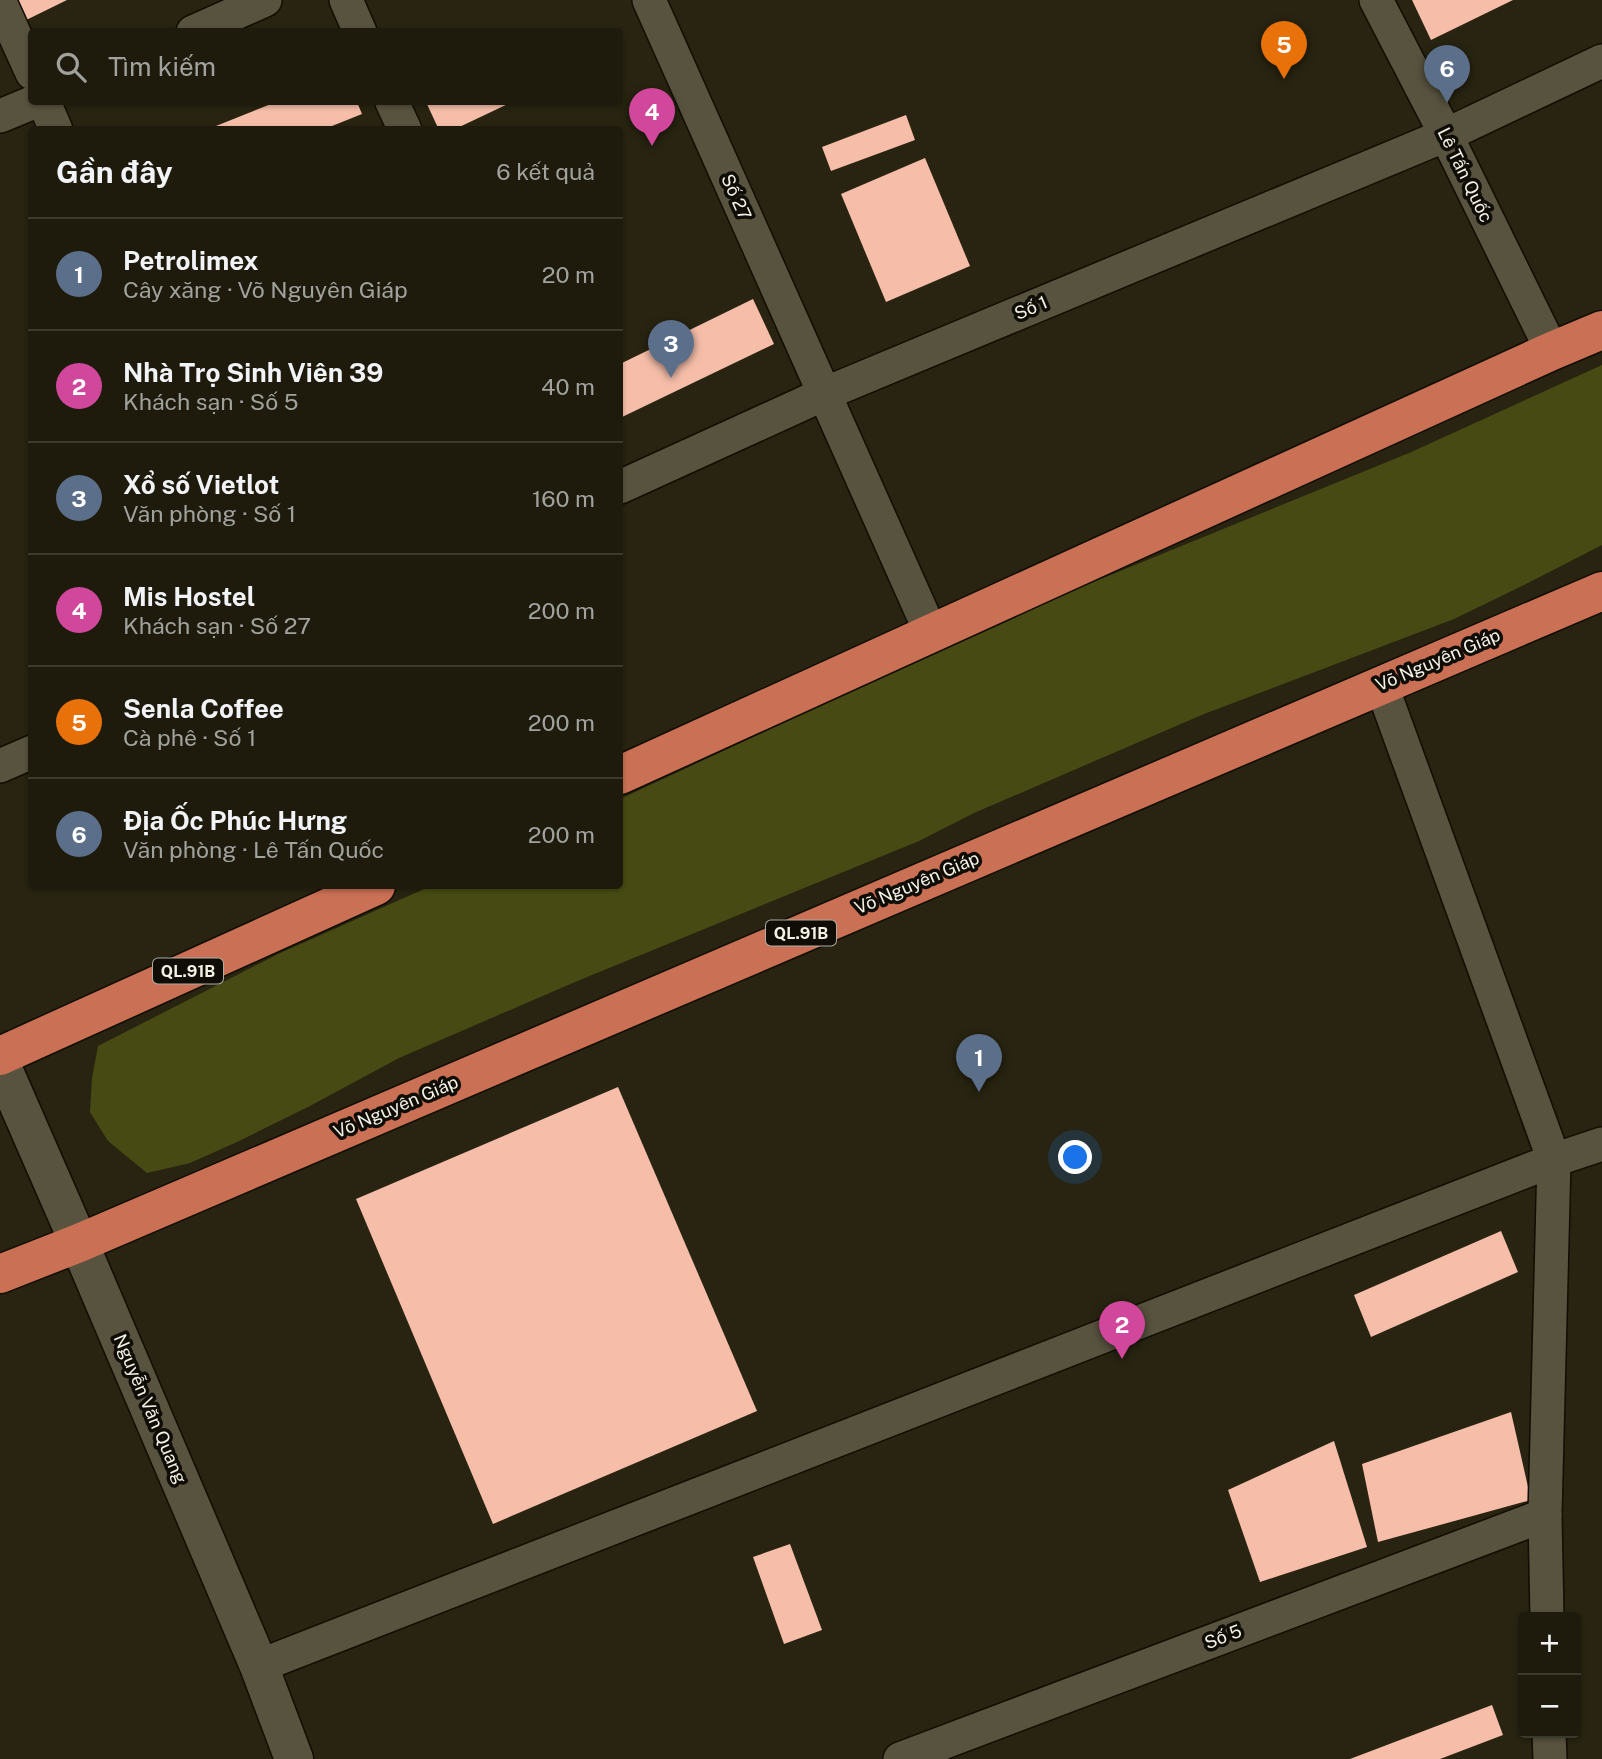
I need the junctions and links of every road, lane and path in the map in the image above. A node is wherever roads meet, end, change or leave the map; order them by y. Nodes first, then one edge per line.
1 (265, 0) edge
2 (346, 0) edge
3 (649, 0) edge
4 (1376, 0) edge
5 (0, 2) edge
6 (202, 28) edge
7 (358, 28) edge
8 (1602, 61) edge
9 (28, 64) edge
10 (28, 104) edge
11 (45, 105) edge
12 (393, 105) edge
13 (0, 116) edge
14 (54, 126) edge
15 (403, 126) edge
16 (1446, 135) junction
17 (1602, 330) edge
18 (1552, 351) junction
19 (824, 394) junction
20 (623, 486) edge
21 (1602, 591) edge
22 (931, 633) junction
23 (1381, 684) junction
24 (28, 754) edge
25 (0, 766) edge
26 (623, 774) edge
27 (369, 889) edge
28 (0, 1059) edge
29 (1602, 1144) edge
30 (1554, 1160) junction
31 (79, 1243) junction
32 (0, 1274) edge
33 (1545, 1515) junction
34 (1547, 1612) edge
35 (260, 1666) junction
36 (1549, 1738) edge
37 (294, 1759) edge
38 (900, 1759) edge
39 (1550, 1759) edge

1 - 6 street
2 - 7 street
3 - 19 street, Số 27
4 - 16 street, Lê Tấn Quốc
5 - 9 street
8 - 16 street, Số 1
10 - 13 street
11 - 14 street
12 - 15 street
16 - 18 street, Lê Tấn Quốc
16 - 19 street, Số 1
17 - 18 highway
18 - 22 highway
19 - 20 street, Số 1
19 - 22 street, Số 27
21 - 23 highway, Võ Nguyên Giáp / QL.91B
22 - 26 highway
23 - 30 street
23 - 31 highway, Võ Nguyên Giáp / QL.91B
24 - 25 street
27 - 28 highway, QL.91B
28 - 31 street, Nguyễn Văn Quang
29 - 30 street
30 - 33 street
30 - 35 street
31 - 32 highway, Võ Nguyên Giáp / QL.91B
31 - 35 street, Nguyễn Văn Quang
33 - 34 street
33 - 38 street, Số 5
35 - 37 street, Nguyễn Văn Quang
36 - 39 street

